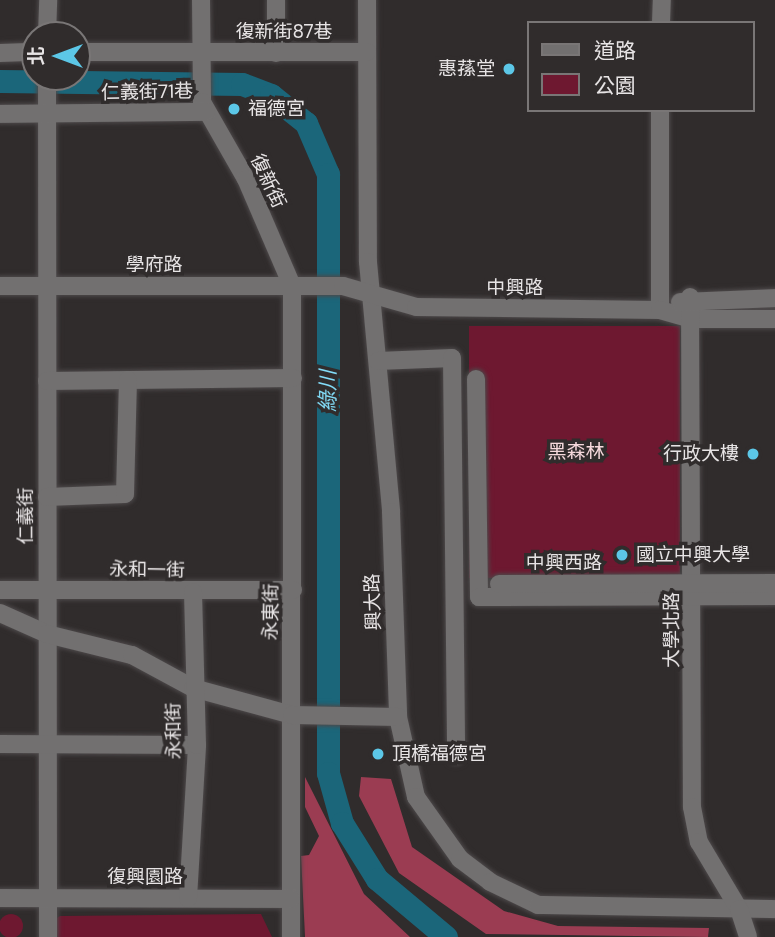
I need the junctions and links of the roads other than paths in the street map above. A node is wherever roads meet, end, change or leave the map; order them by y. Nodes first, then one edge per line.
1 (48, 0) edge
2 (201, 0) edge
3 (276, 0) edge
4 (367, 0) edge
5 (662, 0) edge
6 (47, 21) edge
7 (661, 21) edge
8 (0, 52) edge
9 (21, 52) edge
10 (367, 52) junction
11 (91, 53) edge
12 (276, 53) junction
13 (201, 61) junction
14 (48, 91) edge
15 (204, 104) junction
16 (48, 105) junction
17 (660, 112) edge
18 (0, 114) edge
19 (0, 286) edge
20 (47, 286) junction
21 (301, 286) junction
22 (372, 292) junction
23 (690, 298) junction
24 (775, 298) edge
25 (660, 310) junction
26 (691, 319) junction
27 (775, 319) edge
28 (377, 361) junction
29 (293, 378) junction
30 (476, 379) dead end
31 (128, 380) junction
32 (47, 381) junction
33 (47, 497) junction
34 (775, 583) edge
35 (0, 590) edge
36 (47, 590) junction
37 (293, 590) junction
38 (694, 590) junction
39 (193, 592) junction
40 (775, 596) edge
41 (0, 613) edge
42 (47, 634) junction
43 (193, 688) junction
44 (300, 716) junction
45 (398, 718) junction
46 (0, 744) edge
47 (47, 744) junction
48 (197, 745) junction
49 (456, 755) dead end
50 (0, 898) edge
51 (48, 898) junction
52 (188, 898) junction
53 (291, 899) junction
54 (739, 909) junction
55 (775, 909) edge
56 (48, 937) edge
57 (291, 937) edge
58 (748, 937) edge

1 - 6 street
2 - 13 street
3 - 12 street
4 - 10 street, 興大路
5 - 7 street
8 - 9 street
10 - 12 street, 復新街87巷
10 - 22 street, 興大路
11 - 13 street, 復新街87巷
12 - 13 street, 復新街87巷
13 - 15 street
14 - 16 street, 仁義街
15 - 16 street, 仁義街71巷
15 - 21 street, 復新街
16 - 18 street, 仁義街71巷
16 - 20 street, 仁義街
17 - 25 street
19 - 20 street, 學府路
20 - 21 street, 學府路
20 - 32 street, 仁義街
21 - 22 street, 學府路
21 - 29 street, 永東街
22 - 25 street, 中興路
22 - 28 street, 興大路
23 - 24 street, 中興路
23 - 25 street, 中興路
23 - 26 street, 大學北路
25 - 26 street, 中興路
26 - 27 street, 中興路
26 - 38 street, 大學北路
28 - 45 street, 興大路
28 - 49 street
29 - 31 street
29 - 37 street, 永東街
30 - 38 street, 中興西路
31 - 32 street
31 - 33 street
32 - 33 street, 仁義街
33 - 36 street, 仁義街
34 - 38 street, 中興西路
35 - 36 street, 永和一街
36 - 39 street, 永和一街
36 - 42 street, 仁義街
37 - 39 street, 永和一街
37 - 44 street, 永東街
38 - 40 street, 中興西路
38 - 54 street, 大學北路
39 - 43 street
41 - 42 street, 永和街
42 - 43 street, 永和街
42 - 47 street, 仁義街
43 - 44 street
43 - 48 street, 永和街
44 - 45 street
44 - 53 street, 永東街
45 - 54 street, 興大路
46 - 47 street
47 - 48 street
47 - 51 street, 仁義街
48 - 52 street, 永和街
50 - 51 street, 復興園路
51 - 52 street, 復興園路
51 - 56 street, 仁義街
52 - 53 street, 復興園路
53 - 57 street, 永東街
54 - 55 street, 興大路
54 - 58 street, 大學北路

